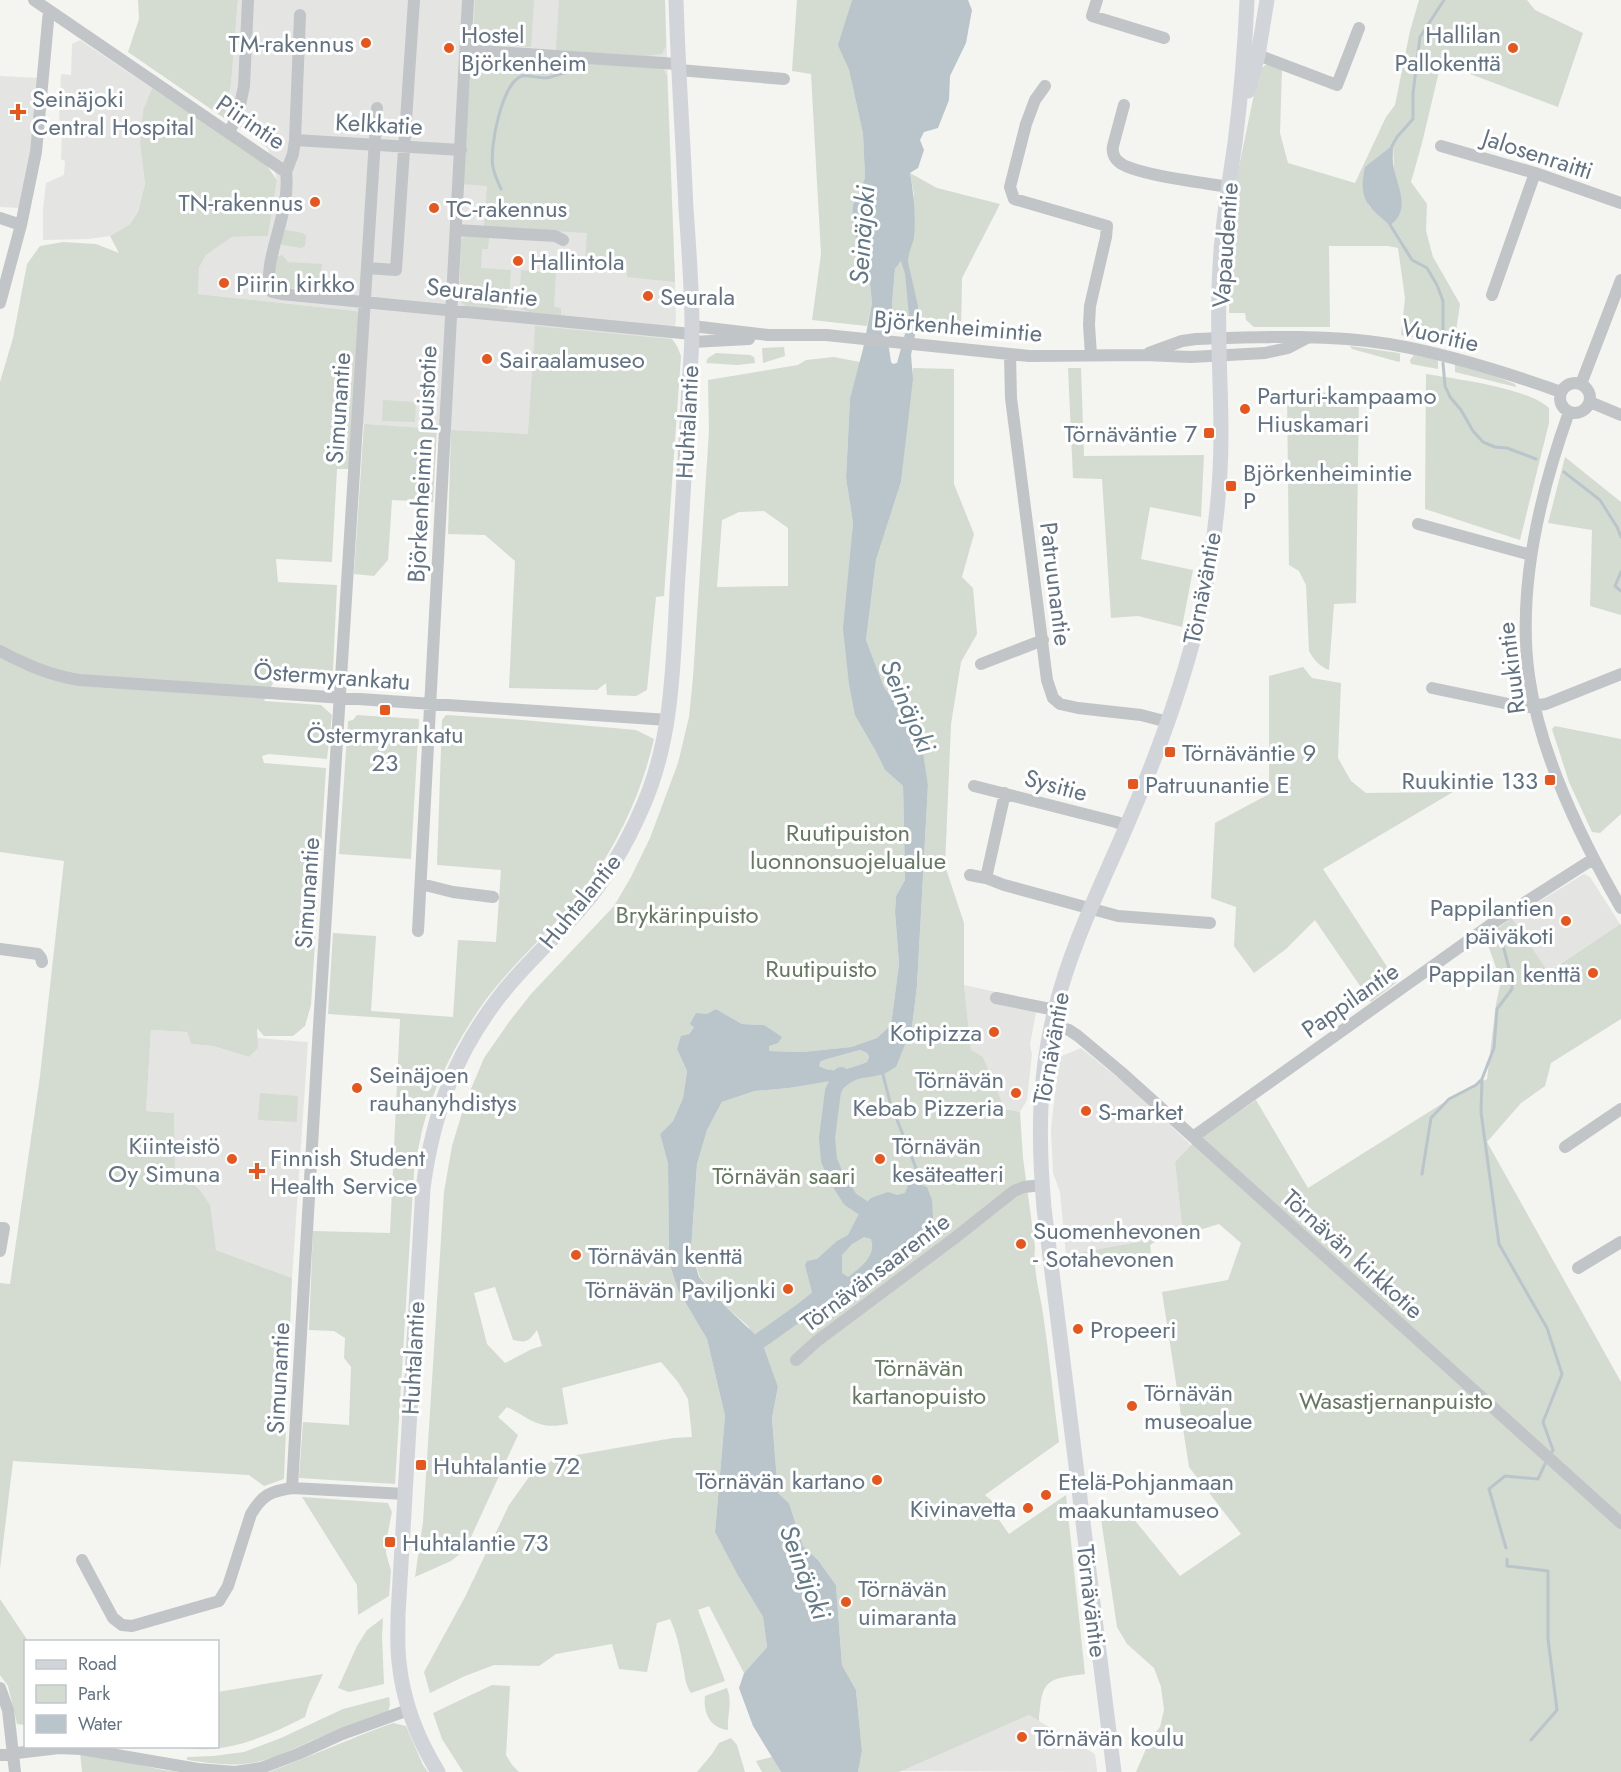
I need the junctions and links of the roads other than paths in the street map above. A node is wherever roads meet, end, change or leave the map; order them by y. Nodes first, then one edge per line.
1 (34, 0) edge
2 (248, 0) edge
3 (414, 0) edge
4 (468, 0) edge
5 (675, 0) edge
6 (1097, 0) edge
7 (1247, 0) edge
8 (1267, 0) edge
9 (50, 10) junction
10 (300, 15) dead end
11 (1359, 28) dead end
12 (1164, 38) dead end
13 (466, 50) junction
14 (1251, 54) junction
15 (678, 67) junction
16 (784, 79) dead end
17 (1045, 86) dead end
18 (1124, 105) dead end
19 (377, 108) dead end
20 (229, 132) junction
21 (295, 140) junction
22 (375, 145) junction
23 (1442, 146) dead end
24 (404, 147) junction
25 (461, 150) junction
26 (286, 172) junction
27 (1534, 173) junction
28 (1228, 187) junction
29 (1621, 203) edge
30 (0, 218) edge
31 (21, 225) junction
32 (456, 230) junction
33 (563, 240) dead end
34 (367, 268) junction
35 (1621, 280) edge
36 (269, 288) joint
37 (1492, 295) dead end
38 (365, 302) junction
39 (0, 303) edge
40 (452, 310) junction
41 (692, 334) junction
42 (1306, 338) junction
43 (1219, 346) junction
44 (1010, 355) junction
45 (1091, 355) junction
46 (1145, 355) junction
47 (1581, 384) junction
48 (1561, 392) junction
49 (1590, 402) junction
50 (1569, 412) junction
51 (1621, 415) edge
52 (1418, 524) dead end
53 (1531, 555) junction
54 (1043, 640) junction
55 (0, 651) edge
56 (981, 664) dead end
57 (1621, 674) edge
58 (1432, 688) dead end
59 (341, 699) junction
60 (430, 703) junction
61 (1534, 706) junction
62 (668, 720) junction
63 (1168, 723) junction
64 (974, 786) dead end
65 (1005, 793) junction
66 (1127, 826) junction
67 (1593, 859) junction
68 (970, 875) dead end
69 (986, 878) junction
70 (421, 884) junction
71 (493, 897) dead end
72 (1621, 908) edge
73 (1089, 909) junction
74 (1210, 922) dead end
75 (418, 930) dead end
76 (0, 950) edge
77 (42, 962) dead end
78 (996, 998) dead end
79 (1053, 1018) junction
80 (1621, 1109) edge
81 (1193, 1137) junction
82 (1565, 1147) dead end
83 (1042, 1185) junction
84 (0, 1228) edge
85 (1621, 1242) edge
86 (0, 1251) edge
87 (1578, 1268) dead end
88 (796, 1360) dead end
89 (292, 1488) junction
90 (405, 1494) junction
91 (1621, 1523) edge
92 (82, 1560) dead end
93 (0, 1689) edge
94 (408, 1710) junction
95 (13, 1754) junction
96 (0, 1755) edge
97 (15, 1772) edge
98 (438, 1772) edge
99 (1114, 1772) edge

1 - 9 street, Piirintie
2 - 20 street
3 - 24 street
4 - 13 street, Björkenheimin puistotie
5 - 15 main road, Huhtalantie
6 - 12 street
7 - 14 main road, Vapaudentie
8 - 14 main road, Vapaudentie
9 - 20 street, Piirintie
9 - 31 street
10 - 21 street
11 - 14 street
13 - 15 street
13 - 25 street, Björkenheimin puistotie
14 - 28 main road, Vapaudentie
15 - 16 street
15 - 41 main road, Huhtalantie
17 - 45 street
18 - 28 street
19 - 22 street, Simunantie
20 - 26 street, Piirintie
21 - 22 street, Kelkkatie
21 - 26 street
22 - 24 street, Kelkkatie
22 - 34 street, Simunantie
23 - 27 street, Jalosenraitti
24 - 25 street, Kelkkatie
24 - 34 street
25 - 32 street, Björkenheimin puistotie
26 - 36 street, Piirintie
27 - 29 street, Jalosenraitti
27 - 37 street
28 - 43 main road, Vapaudentie
30 - 31 street
31 - 39 street
32 - 33 street
32 - 40 street, Björkenheimin puistotie
34 - 38 street, Simunantie
35 - 47 street
36 - 38 street, Seuralantie
38 - 40 street, Seuralantie
38 - 59 street, Simunantie
40 - 41 street, Seuralantie
40 - 60 street, Björkenheimin puistotie
41 - 44 street, Björkenheimintie
41 - 62 main road, Huhtalantie
42 - 43 street, Vuoritie
42 - 43 street, Vuoritie
42 - 48 street, Vuoritie
43 - 46 street, Björkenheimintie
43 - 46 street, Björkenheimintie
43 - 63 main road, Törnäväntie
44 - 45 street, Björkenheimintie
44 - 54 street, Patruunantie
45 - 46 street, Björkenheimintie
47 - 48 street
47 - 49 street
48 - 50 street
49 - 50 street
49 - 51 street
50 - 53 street, Ruukintie
52 - 53 street
53 - 61 street, Ruukintie
54 - 56 street
54 - 63 street, Patruunantie
55 - 59 street, Östermyrankatu
57 - 61 street
58 - 61 street
59 - 60 street, Östermyrankatu
59 - 89 street, Simunantie
60 - 62 street, Östermyrankatu
60 - 70 street, Björkenheimin puistotie
61 - 67 street, Ruukintie
62 - 90 main road, Huhtalantie
63 - 66 main road, Törnäväntie
64 - 65 street, Sysitie
65 - 66 street, Sysitie
65 - 69 street
66 - 73 main road, Törnäväntie
67 - 72 street, Ruukintie
67 - 81 street, Pappilantie
68 - 69 street
69 - 73 street
70 - 71 street
70 - 75 street, Björkenheimin puistotie
73 - 74 street
73 - 79 main road, Törnäväntie
76 - 77 street
78 - 79 street, Törnävän kirkkotie
79 - 81 street, Törnävän kirkkotie
79 - 83 main road, Törnäväntie
80 - 82 street
81 - 91 street, Törnävän kirkkotie
83 - 88 street, Törnävänsaarentie
83 - 99 main road, Törnäväntie
84 - 86 street
85 - 87 street
89 - 90 street
89 - 92 street
90 - 94 main road, Huhtalantie
93 - 95 street
94 - 95 street
94 - 98 main road, Huhtalantie
95 - 96 street
95 - 97 street

